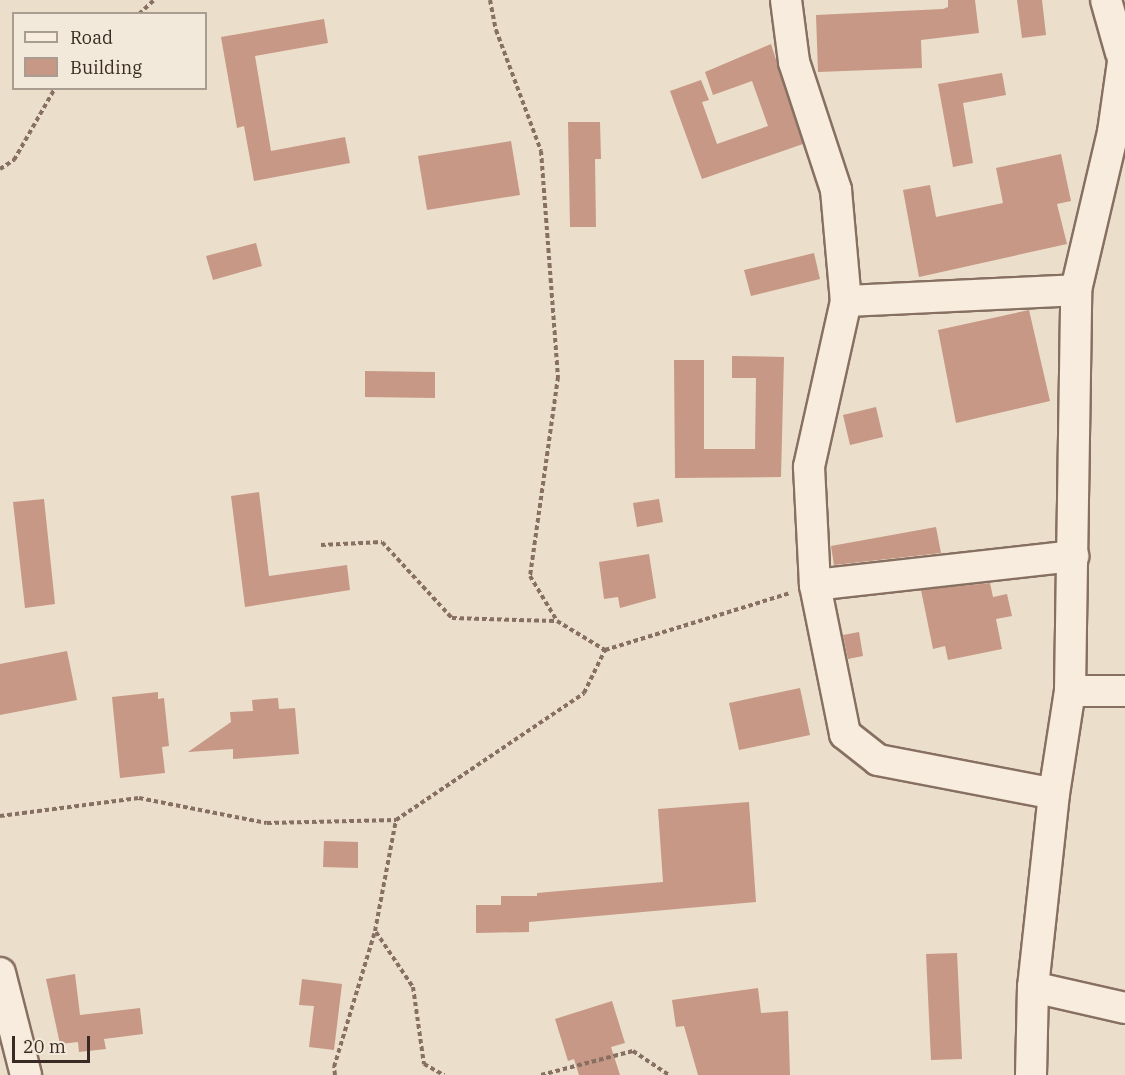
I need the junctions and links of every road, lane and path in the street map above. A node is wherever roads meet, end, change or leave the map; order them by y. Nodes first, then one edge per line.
1 (154, 0) edge
2 (490, 0) edge
3 (786, 0) edge
4 (1106, 0) edge
5 (141, 12) edge
6 (1123, 51) edge
7 (54, 90) edge
8 (0, 169) edge
9 (1076, 290) junction
10 (846, 301) junction
11 (321, 545) dead end
12 (1074, 556) junction
13 (815, 585) junction
14 (557, 621) junction
15 (605, 650) junction
16 (1070, 691) junction
17 (1125, 691) edge
18 (1054, 794) junction
19 (0, 816) edge
20 (396, 820) junction
21 (375, 931) junction
22 (0, 973) edge
23 (1033, 987) junction
24 (1125, 1008) edge
25 (26, 1075) edge
26 (335, 1075) edge
27 (444, 1075) edge
28 (541, 1075) edge
29 (669, 1075) edge
30 (1031, 1075) edge

1 - 5 path
2 - 14 path
3 - 10 street
4 - 6 street
6 - 9 street
7 - 8 path
9 - 10 street
9 - 12 street
10 - 13 street
11 - 14 path
12 - 13 street
12 - 16 street
13 - 15 path
13 - 18 street
14 - 15 path
15 - 20 path
16 - 17 street
16 - 18 street
18 - 23 street
19 - 20 path
20 - 21 path
21 - 26 path
21 - 27 path
22 - 25 street
23 - 24 street
23 - 30 street
28 - 29 path

